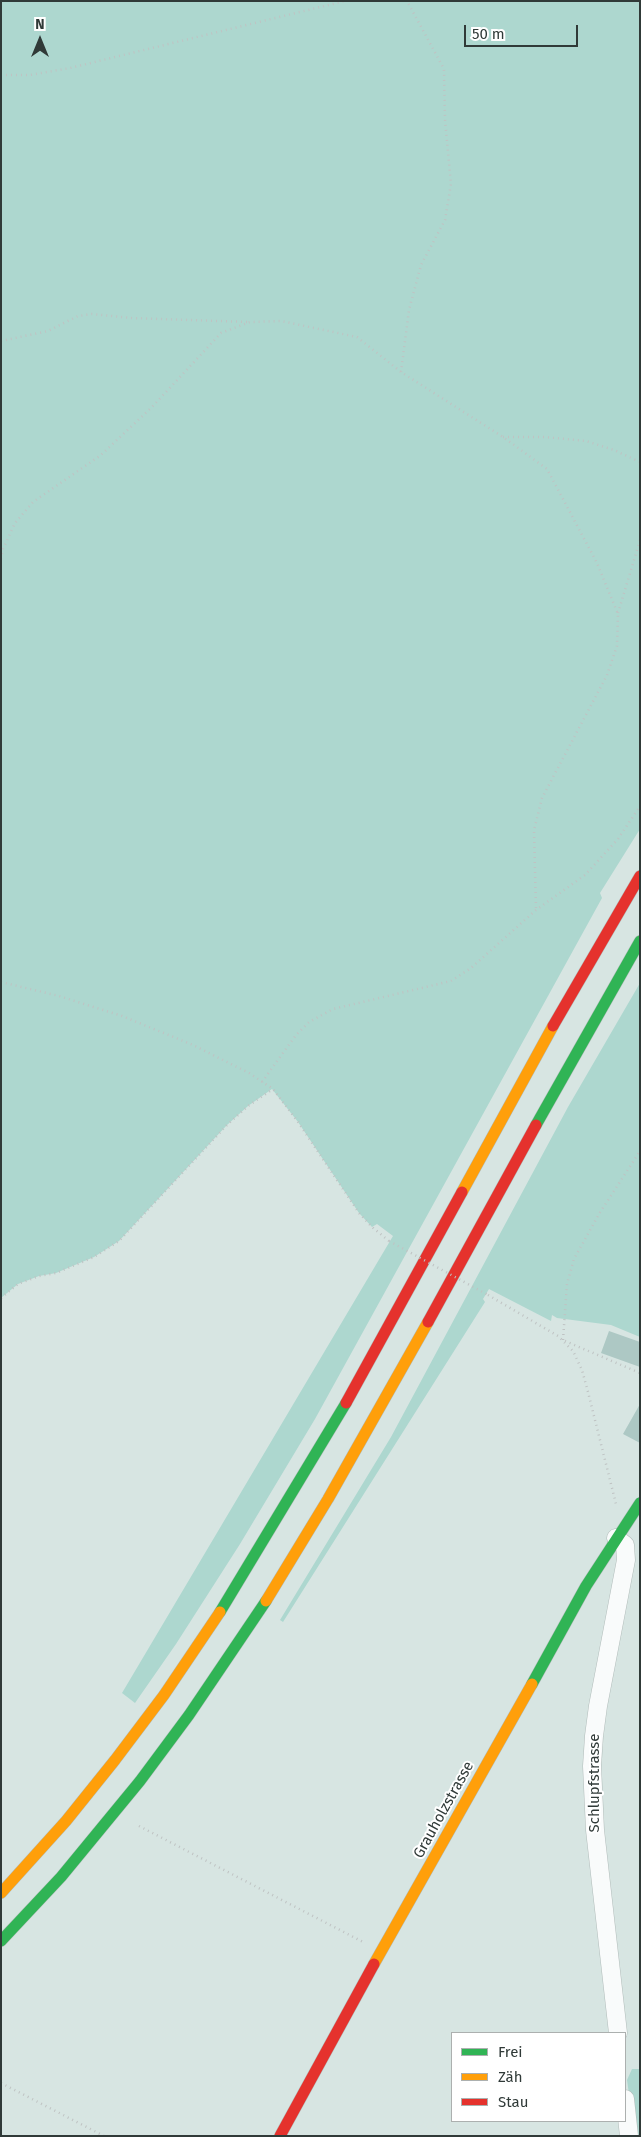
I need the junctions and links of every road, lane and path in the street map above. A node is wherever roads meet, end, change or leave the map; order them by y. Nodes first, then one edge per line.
1 (345, 1) edge
2 (407, 1) edge
3 (1, 75) edge
4 (250, 322) junction
5 (1, 341) edge
6 (401, 372) junction
7 (503, 436) junction
8 (640, 462) edge
9 (640, 540) edge
10 (1, 559) edge
11 (618, 614) junction
12 (640, 806) edge
13 (640, 876) edge
14 (536, 910) junction
15 (640, 941) edge
16 (1, 982) edge
17 (262, 1082) junction
18 (273, 1089) junction
19 (640, 1152) edge
20 (1, 1298) edge
21 (563, 1340) junction
22 (640, 1374) edge
23 (640, 1503) edge
24 (627, 1522) junction
25 (616, 1538) junction
26 (140, 1826) dead end
27 (1, 1892) edge
28 (1, 1940) edge
29 (382, 1952) junction
30 (618, 2032) edge
31 (1, 2083) edge
32 (626, 2108) edge
33 (104, 2136) edge
34 (280, 2136) edge
35 (629, 2136) edge

1 - 3 path
2 - 6 path
4 - 5 path
4 - 6 path
4 - 10 path
6 - 7 path
7 - 8 path
7 - 11 path
9 - 11 path
11 - 14 path
12 - 14 path
13 - 27 main road
14 - 17 path
15 - 28 main road
16 - 17 path
17 - 18 path
18 - 20 path
18 - 21 path, bridge
19 - 21 path
21 - 22 path
21 - 24 path
23 - 24 main road, Grauholzstrasse
24 - 25 main road, Grauholzstrasse
25 - 29 main road, Grauholzstrasse
25 - 30 street, Schlupfstrasse
26 - 29 path
29 - 34 main road, Grauholzstrasse
31 - 33 path
32 - 35 street

